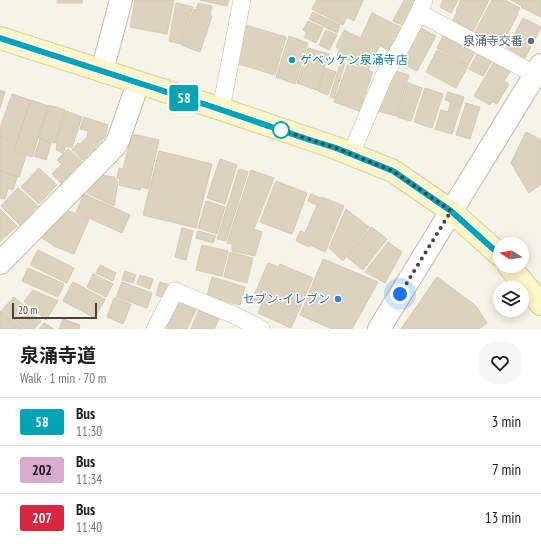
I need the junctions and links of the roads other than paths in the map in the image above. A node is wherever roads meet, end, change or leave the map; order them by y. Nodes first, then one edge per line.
1 (120, 0) edge
2 (242, 0) edge
3 (422, 6) edge
4 (0, 38) edge
5 (539, 70) edge
6 (102, 71) junction
7 (138, 83) junction
8 (221, 110) junction
9 (351, 154) junction
10 (451, 211) junction
11 (493, 249) edge
12 (0, 263) edge
13 (515, 273) edge
14 (541, 304) edge
15 (155, 329) edge
16 (261, 329) edge
17 (379, 329) edge

1 - 6 street
2 - 8 lane
3 - 5 lane
3 - 9 lane
4 - 6 main road
5 - 10 street
6 - 7 main road
7 - 8 main road
7 - 12 street
8 - 9 main road
9 - 10 main road
10 - 11 main road
10 - 17 street
13 - 14 main road
15 - 16 lane

